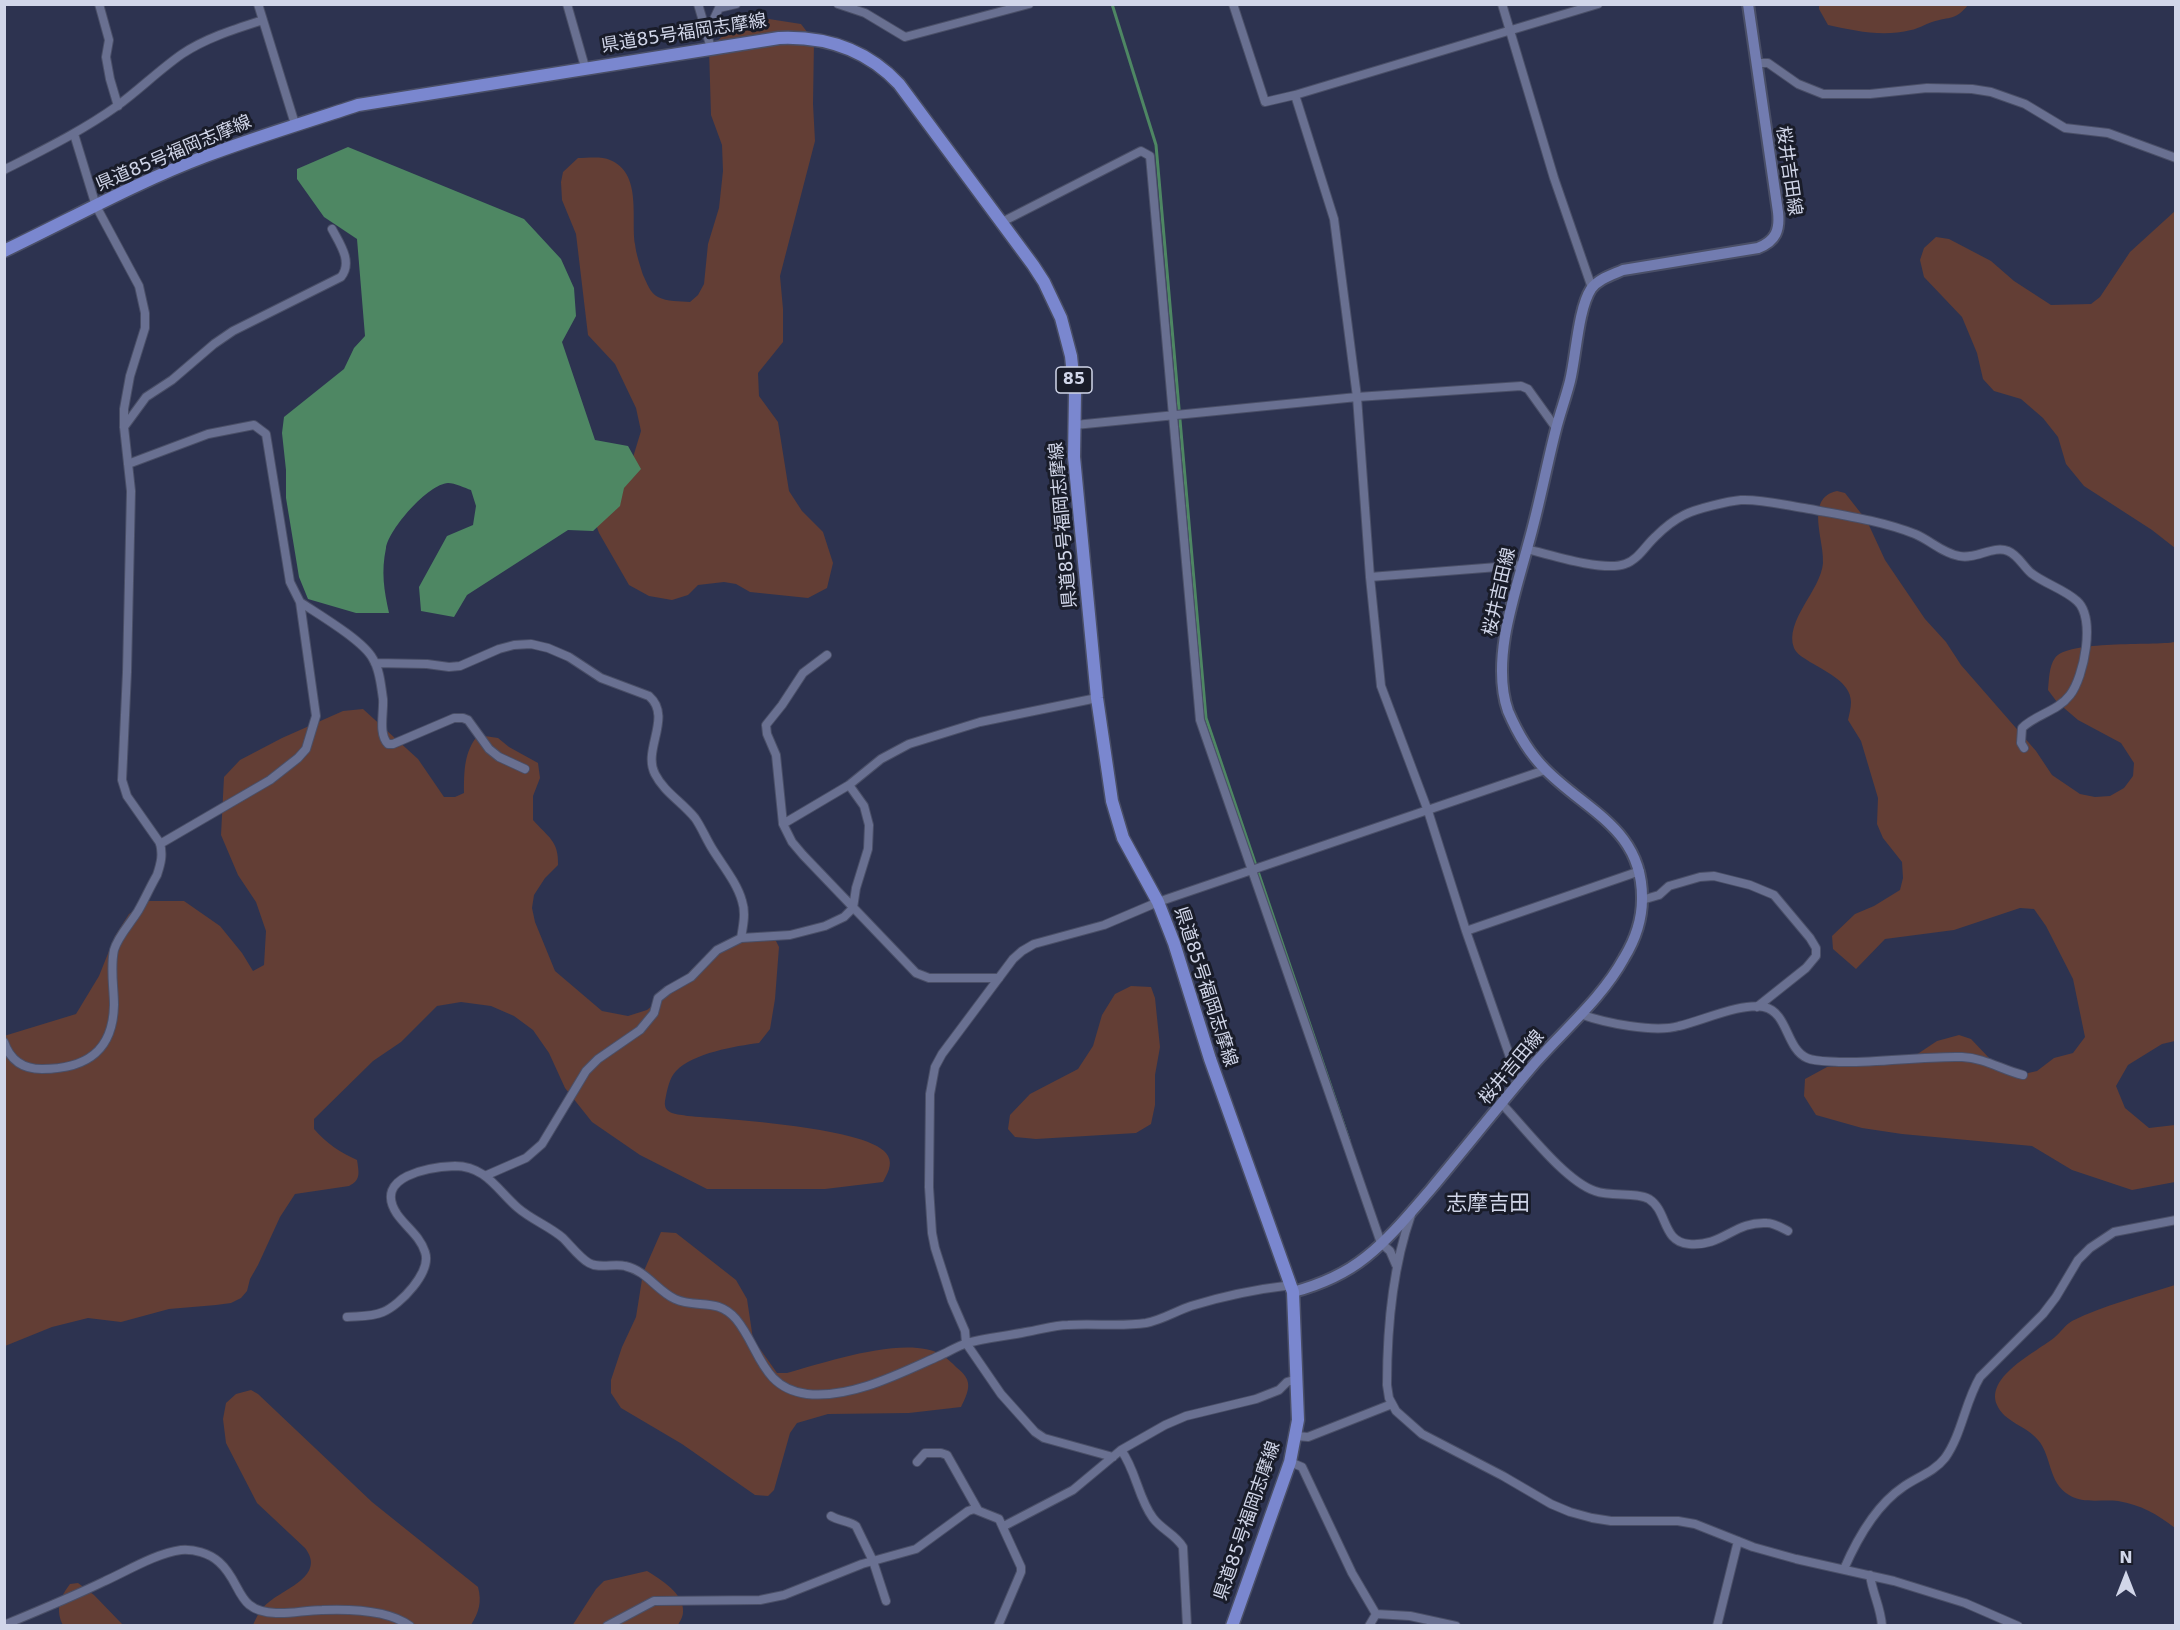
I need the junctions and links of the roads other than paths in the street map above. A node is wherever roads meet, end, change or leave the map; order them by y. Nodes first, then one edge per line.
1 (99, 4) edge
2 (258, 4) edge
3 (567, 4) edge
4 (698, 4) edge
5 (736, 4) edge
6 (838, 4) edge
7 (1029, 4) edge
8 (1233, 4) edge
9 (1502, 4) edge
10 (1598, 4) edge
11 (1748, 4) edge
12 (263, 20) junction
13 (1510, 31) junction
14 (707, 34) junction
15 (711, 48) junction
16 (1756, 63) junction
17 (585, 68) junction
18 (1295, 95) junction
19 (118, 106) junction
20 (296, 124) junction
21 (74, 134) junction
22 (2175, 158) edge
23 (4, 170) edge
24 (96, 206) junction
25 (1002, 222) junction
26 (332, 229) dead end
27 (4, 251) edge
28 (1592, 288) junction
29 (1357, 397) junction
30 (1173, 416) junction
31 (1075, 425) junction
32 (124, 427) junction
33 (1556, 428) junction
34 (128, 464) junction
35 (1527, 549) junction
36 (1523, 565) junction
37 (1370, 577) junction
38 (300, 602) junction
39 (827, 655) dead end
40 (375, 663) junction
41 (1097, 698) junction
42 (2025, 748) dead end
43 (525, 769) dead end
44 (1545, 770) junction
45 (849, 785) junction
46 (1428, 811) junction
47 (783, 824) junction
48 (160, 844) junction
49 (1252, 871) junction
50 (1640, 871) junction
51 (1642, 900) junction
52 (1158, 902) junction
53 (853, 908) junction
54 (1466, 931) junction
55 (741, 938) junction
56 (999, 978) junction
57 (1757, 1007) junction
58 (1580, 1014) junction
59 (4, 1042) edge
60 (2023, 1075) dead end
61 (1519, 1083) junction
62 (1502, 1104) junction
63 (487, 1175) junction
64 (1414, 1208) junction
65 (2175, 1220) edge
66 (1788, 1231) dead end
67 (1381, 1243) junction
68 (1396, 1265) junction
69 (1292, 1289) junction
70 (347, 1317) dead end
71 (966, 1343) junction
72 (1297, 1379) junction
73 (1392, 1404) junction
74 (1296, 1436) junction
75 (1121, 1450) junction
76 (1113, 1457) junction
77 (917, 1462) dead end
78 (1290, 1462) junction
79 (978, 1510) junction
80 (831, 1515) dead end
81 (1004, 1526) junction
82 (1738, 1541) junction
83 (873, 1561) junction
84 (1844, 1569) junction
85 (1870, 1575) junction
86 (886, 1601) dead end
87 (1376, 1614) junction
88 (4, 1625) edge
89 (410, 1626) edge
90 (608, 1626) edge
91 (998, 1626) edge
92 (1187, 1626) edge
93 (1232, 1626) edge
94 (1369, 1626) edge
95 (1456, 1626) edge
96 (1717, 1626) edge
97 (1882, 1626) edge
98 (2018, 1626) edge

1 - 19 street
2 - 12 street
3 - 17 street
4 - 14 street
5 - 14 street
6 - 7 street
8 - 18 street
9 - 13 street
10 - 13 street
11 - 16 main road, 桜井吉田線
12 - 19 street
12 - 20 street
13 - 18 street
13 - 28 street
14 - 15 street
15 - 17 main road, 県道85号福岡志摩線 / 85
15 - 25 main road, 県道85号福岡志摩線 / 85
16 - 22 street
16 - 28 main road, 桜井吉田線
17 - 20 main road, 県道85号福岡志摩線 / 85
18 - 29 street
19 - 21 street
20 - 24 main road, 県道85号福岡志摩線 / 85
21 - 23 street
21 - 24 street
24 - 27 main road, 県道85号福岡志摩線 / 85
24 - 32 street
25 - 30 street
25 - 31 main road, 県道85号福岡志摩線 / 85
26 - 32 street
28 - 33 main road, 桜井吉田線
29 - 30 street
29 - 33 street
29 - 37 street
30 - 31 street
30 - 49 street
31 - 41 main road, 県道85号福岡志摩線 / 85
32 - 34 street
33 - 35 main road, 桜井吉田線
34 - 38 street
34 - 48 street
35 - 36 main road, 桜井吉田線
35 - 42 street
36 - 37 street
36 - 44 main road, 桜井吉田線
37 - 46 street
38 - 40 street
38 - 48 street
39 - 47 street
40 - 43 street
40 - 55 street
41 - 45 street
41 - 52 main road, 県道85号福岡志摩線 / 85
44 - 46 street
44 - 50 main road, 桜井吉田線
45 - 47 street
45 - 53 street
46 - 49 street
46 - 54 street
47 - 53 street
48 - 59 street
49 - 52 street
49 - 67 street
50 - 51 main road, 桜井吉田線
50 - 54 street
51 - 57 street
51 - 58 main road, 桜井吉田線
52 - 56 street
52 - 69 main road, 県道85号福岡志摩線 / 85
53 - 55 street
53 - 56 street
54 - 61 street
55 - 63 street
56 - 71 street
57 - 58 street
57 - 60 street
58 - 61 main road, 桜井吉田線
61 - 62 main road, 桜井吉田線
62 - 64 main road, 桜井吉田線
62 - 66 street
63 - 70 street
63 - 71 street
64 - 67 main road, 桜井吉田線
64 - 68 street, 桜井吉田線
65 - 84 street
67 - 68 street
67 - 69 main road, 桜井吉田線
68 - 73 street, 桜井吉田線
69 - 71 street
69 - 72 main road, 県道85号福岡志摩線 / 85
71 - 76 street
72 - 74 main road, 県道85号福岡志摩線 / 85
72 - 75 street
73 - 74 street
73 - 82 street
74 - 78 main road, 県道85号福岡志摩線 / 85
75 - 76 street
75 - 92 street
76 - 81 street
77 - 79 street
78 - 87 street
78 - 93 main road, 県道85号福岡志摩線 / 85
79 - 81 street
79 - 83 street
80 - 83 street
81 - 91 street
82 - 84 street
82 - 96 street
83 - 86 street
83 - 90 street
84 - 85 street
85 - 97 street
85 - 98 street
87 - 94 street
87 - 95 street
88 - 89 street

